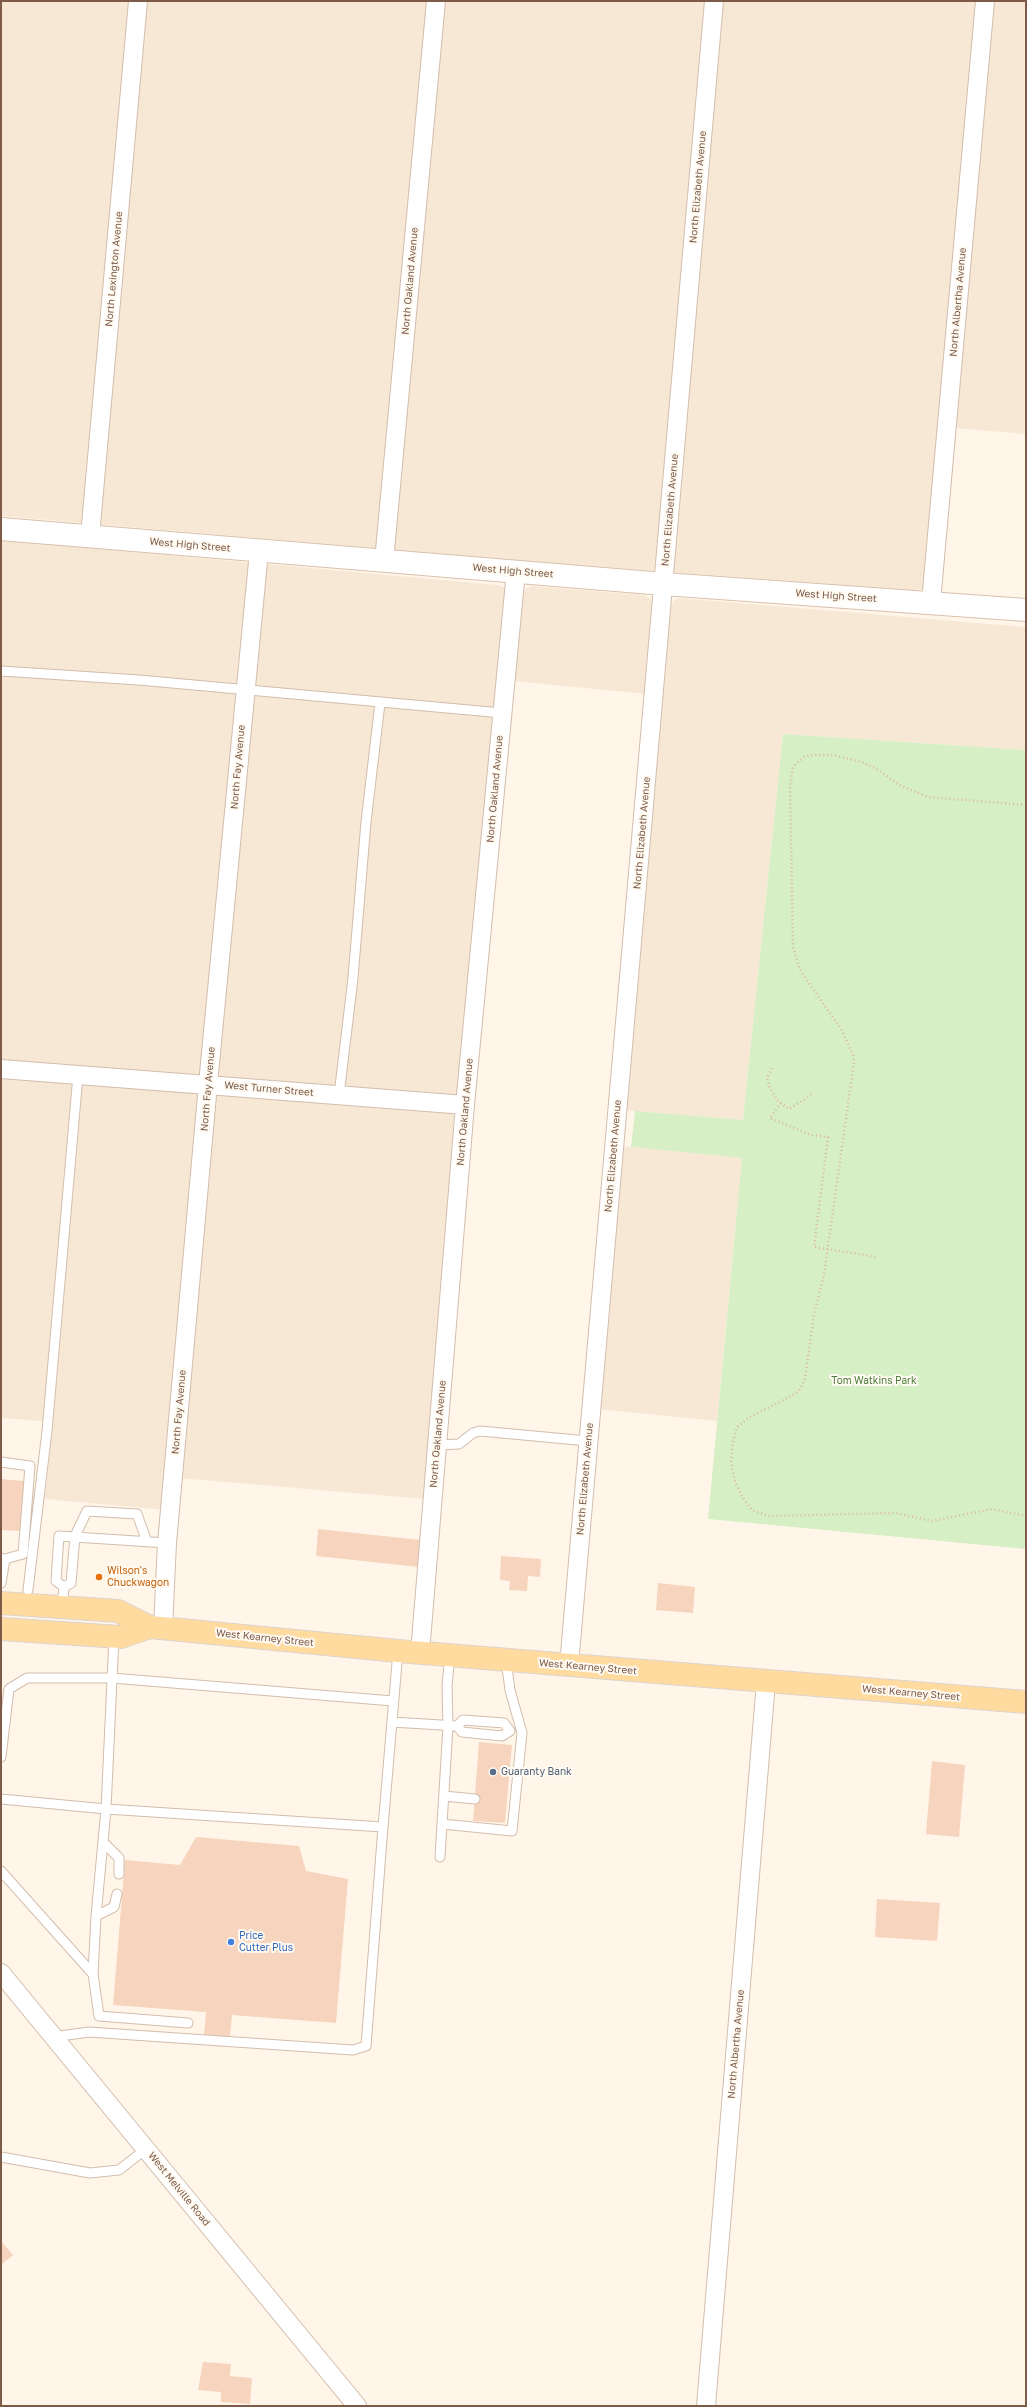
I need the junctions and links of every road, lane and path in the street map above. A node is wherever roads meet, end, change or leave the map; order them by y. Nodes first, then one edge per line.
1 (138, 1) edge
2 (436, 1) edge
3 (714, 1) edge
4 (985, 1) edge
5 (1, 529) edge
6 (90, 536) junction
7 (259, 551) junction
8 (384, 561) junction
9 (516, 571) junction
10 (664, 584) junction
11 (932, 602) junction
12 (1026, 610) edge
13 (1, 671) edge
14 (246, 690) junction
15 (380, 703) junction
16 (502, 713) junction
17 (1026, 805) edge
18 (772, 1068) dead end
19 (1, 1069) edge
20 (78, 1075) junction
21 (208, 1084) junction
22 (813, 1092) dead end
23 (339, 1095) junction
24 (781, 1103) junction
25 (465, 1106) junction
26 (828, 1249) junction
27 (878, 1257) dead end
28 (588, 1441) junction
29 (437, 1445) junction
30 (1, 1462) edge
31 (1026, 1516) edge
32 (75, 1536) junction
33 (147, 1542) junction
34 (167, 1543) junction
35 (3, 1558) edge
36 (1, 1584) edge
37 (28, 1590) dead end
38 (63, 1597) junction
39 (1, 1603) edge
40 (157, 1628) junction
41 (1, 1629) edge
42 (114, 1637) junction
43 (398, 1651) junction
44 (420, 1653) junction
45 (450, 1655) junction
46 (506, 1660) junction
47 (568, 1665) junction
48 (112, 1678) junction
49 (766, 1682) junction
50 (393, 1701) junction
51 (1026, 1702) edge
52 (392, 1722) junction
53 (453, 1726) junction
54 (522, 1734) junction
55 (1, 1757) edge
56 (444, 1796) junction
57 (1, 1799) edge
58 (475, 1799) dead end
59 (106, 1809) junction
60 (442, 1824) junction
61 (384, 1827) junction
62 (103, 1842) junction
63 (440, 1857) dead end
64 (1, 1871) edge
65 (119, 1874) dead end
66 (117, 1894) dead end
67 (96, 1916) junction
68 (1, 1973) edge
69 (93, 1974) junction
70 (188, 2023) dead end
71 (53, 2036) junction
72 (146, 2149) junction
73 (1, 2157) edge
74 (357, 2406) edge
75 (706, 2406) edge

1 - 6 street, North Lexington Avenue
2 - 8 street, North Oakland Avenue
3 - 10 street, North Elizabeth Avenue
4 - 11 street, North Albertha Avenue
5 - 6 street, West High Street
6 - 7 street, West High Street
7 - 8 street, West High Street
7 - 14 street, North Fay Avenue
8 - 9 street, West High Street
9 - 10 street, West High Street
9 - 16 street, North Oakland Avenue
10 - 11 street, West High Street
10 - 28 street, North Elizabeth Avenue
11 - 12 street, West High Street
13 - 14 lane
14 - 15 lane
14 - 21 street, North Fay Avenue
15 - 16 lane
15 - 23 lane
16 - 25 street, North Oakland Avenue
17 - 26 path
18 - 24 path
19 - 20 street, West Turner Street
20 - 21 street, West Turner Street
20 - 37 lane
21 - 23 street, West Turner Street
21 - 34 street, North Fay Avenue
22 - 24 path
23 - 25 street, West Turner Street
24 - 26 path
25 - 29 street, North Oakland Avenue
26 - 27 path
26 - 31 path
28 - 29 lane
28 - 47 street, North Elizabeth Avenue
29 - 44 street, North Oakland Avenue
30 - 35 lane
32 - 33 lane
32 - 33 lane
32 - 38 lane
32 - 38 lane
33 - 34 lane
34 - 40 street, North Fay Avenue
35 - 36 lane
38 - 39 main road, West Kearney Street
38 - 40 main road, West Kearney Street
40 - 42 main road, West Kearney Street
40 - 43 main road, West Kearney Street
41 - 42 main road, West Kearney Street
42 - 48 lane
43 - 44 main road, West Kearney Street
43 - 50 lane
44 - 45 main road, West Kearney Street
45 - 46 main road, West Kearney Street
45 - 53 lane
46 - 47 main road, West Kearney Street
46 - 54 lane
47 - 49 main road, West Kearney Street
48 - 50 lane
48 - 55 lane
48 - 59 lane
49 - 51 main road, West Kearney Street
49 - 75 street, North Albertha Avenue
50 - 52 lane
52 - 53 lane
52 - 61 lane
53 - 54 lane
53 - 56 lane
54 - 60 lane
56 - 58 lane
56 - 60 lane
57 - 59 lane
59 - 61 lane
59 - 62 lane
60 - 63 lane
61 - 71 lane
62 - 65 lane
62 - 67 lane
64 - 69 lane
66 - 67 lane
67 - 69 lane
68 - 71 street, West Melville Road
69 - 70 lane
71 - 72 street, West Melville Road
72 - 73 lane
72 - 74 street, West Melville Road

